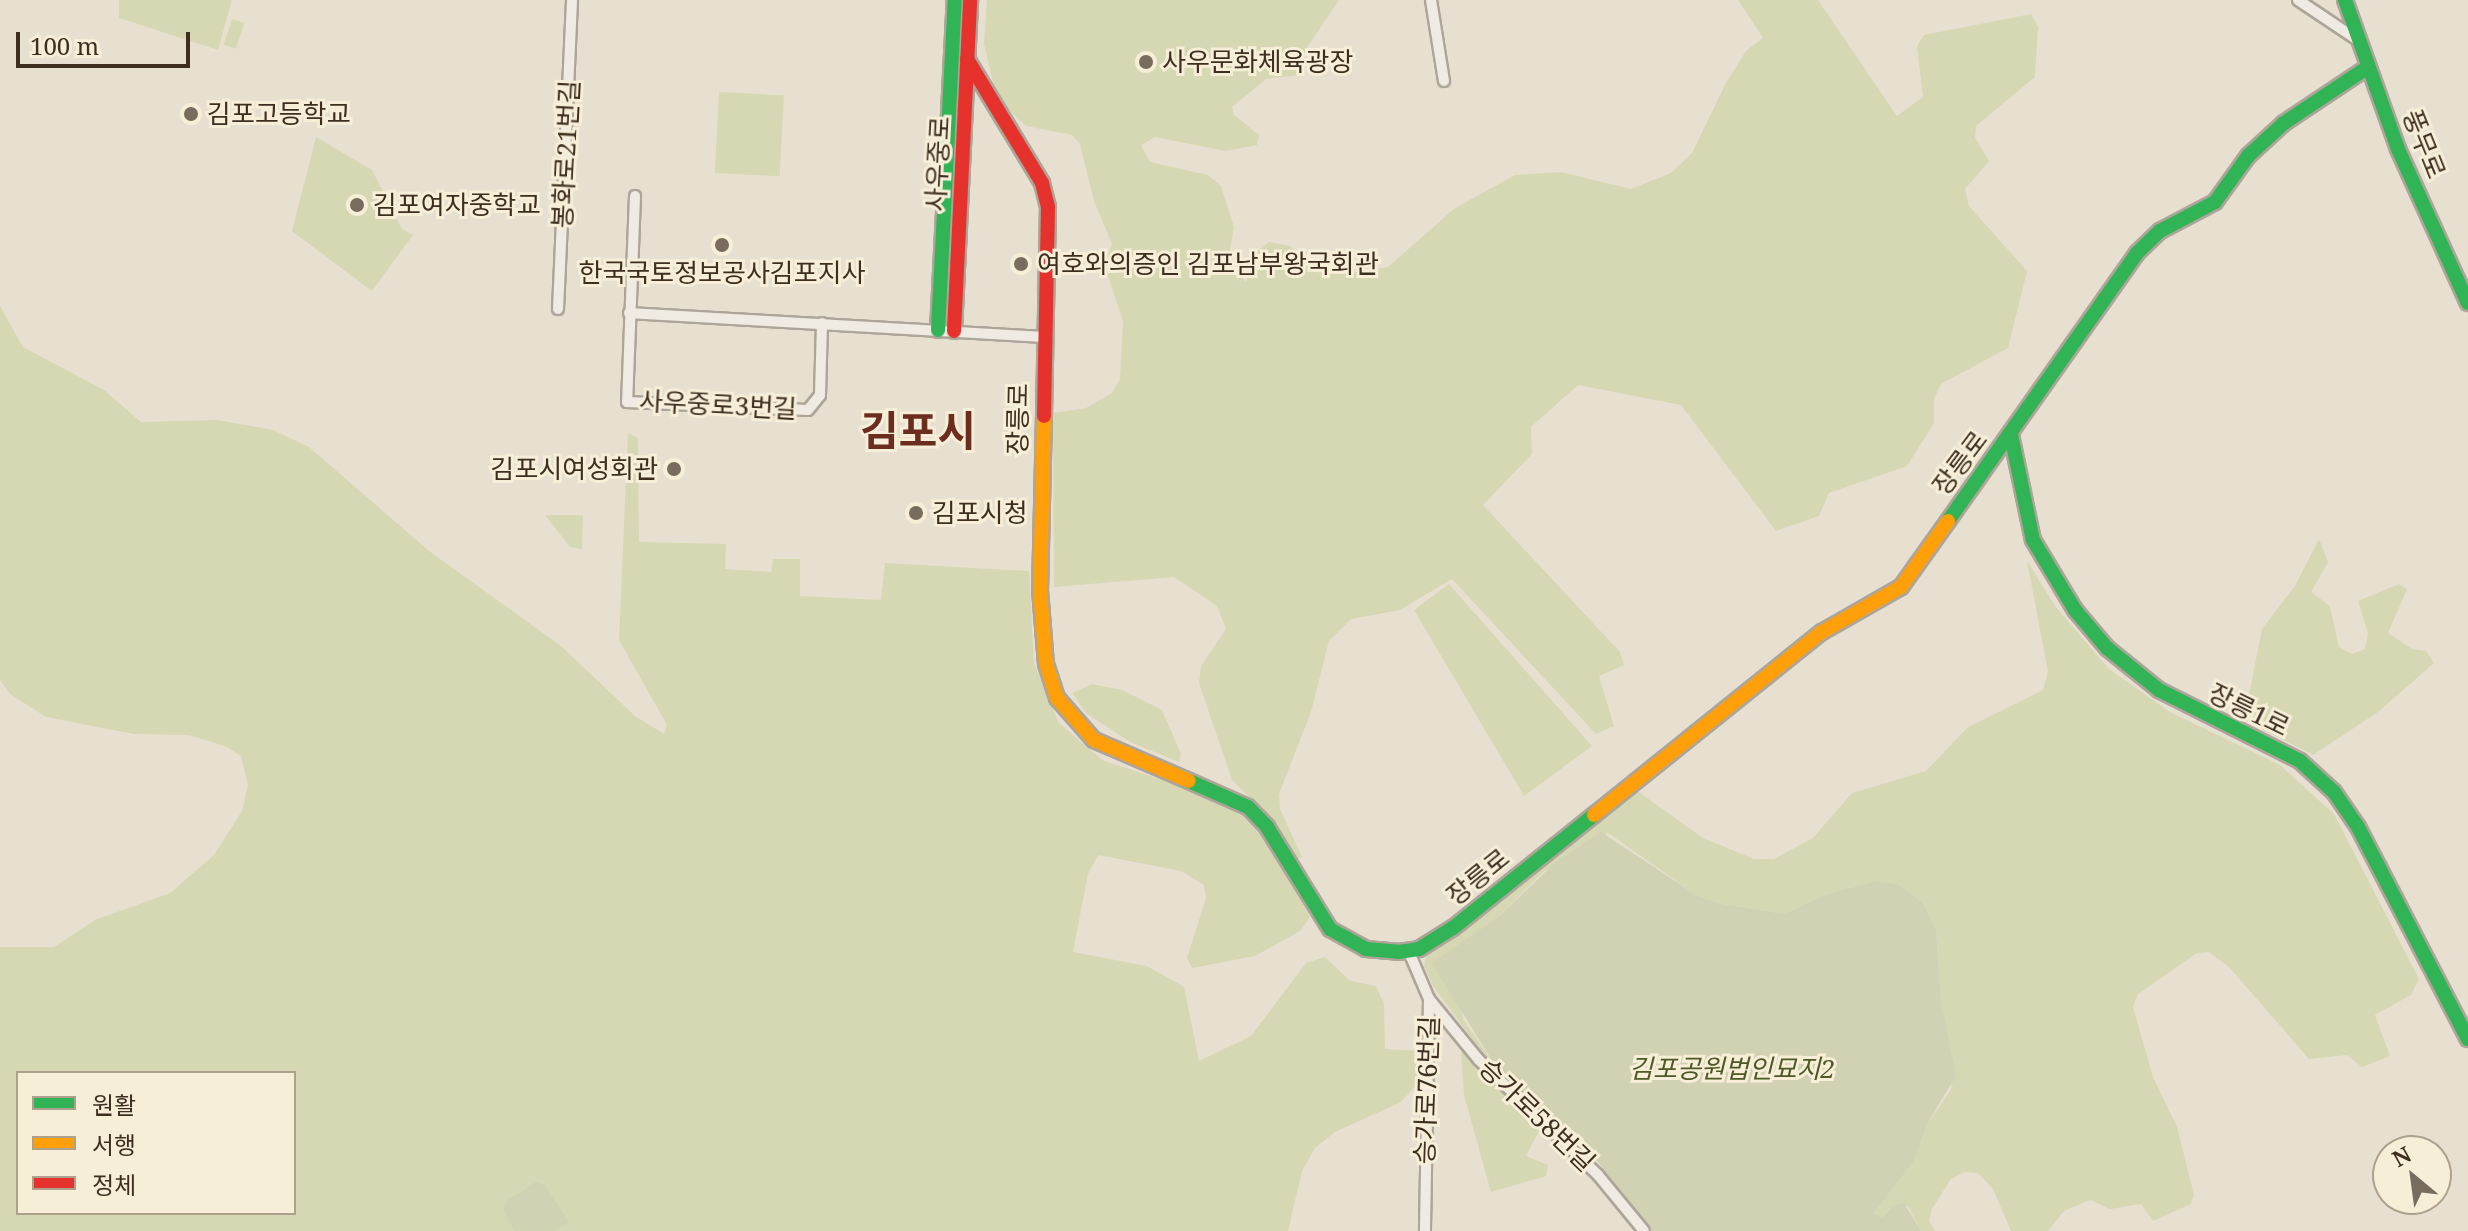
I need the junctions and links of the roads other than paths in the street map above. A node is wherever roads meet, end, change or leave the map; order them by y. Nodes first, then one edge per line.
1 (572, 0) edge
2 (955, 0) edge
3 (970, 0) edge
4 (1431, 0) edge
5 (2298, 0) edge
6 (2345, 0) edge
7 (2359, 41) junction
8 (967, 59) junction
9 (2368, 67) junction
10 (1444, 81) dead end
11 (635, 196) dead end
12 (2468, 303) edge
13 (558, 309) dead end
14 (629, 313) junction
15 (822, 323) junction
16 (938, 330) junction
17 (954, 331) junction
18 (1043, 337) junction
19 (2011, 435) junction
20 (1409, 952) junction
21 (1429, 999) junction
22 (2468, 1039) edge
23 (1425, 1231) edge
24 (1644, 1231) edge

1 - 13 street, 봉화로21번길
2 - 16 street, 사우중로
3 - 8 street, 사우중로
4 - 10 street
5 - 7 street
6 - 7 street, 풍무로
7 - 9 street, 풍무로
8 - 17 street, 사우중로
8 - 18 street, 장릉로
9 - 12 street, 풍무로
9 - 19 street, 장릉로
11 - 14 street
14 - 15 street
14 - 15 street, 사우중로3번길
15 - 16 street
16 - 17 street
17 - 18 street
18 - 20 street, 장릉로
19 - 20 street, 장릉로
19 - 22 street, 장릉1로
20 - 21 street, 승가로76번길
21 - 23 street, 승가로76번길
21 - 24 street, 승가로58번길

